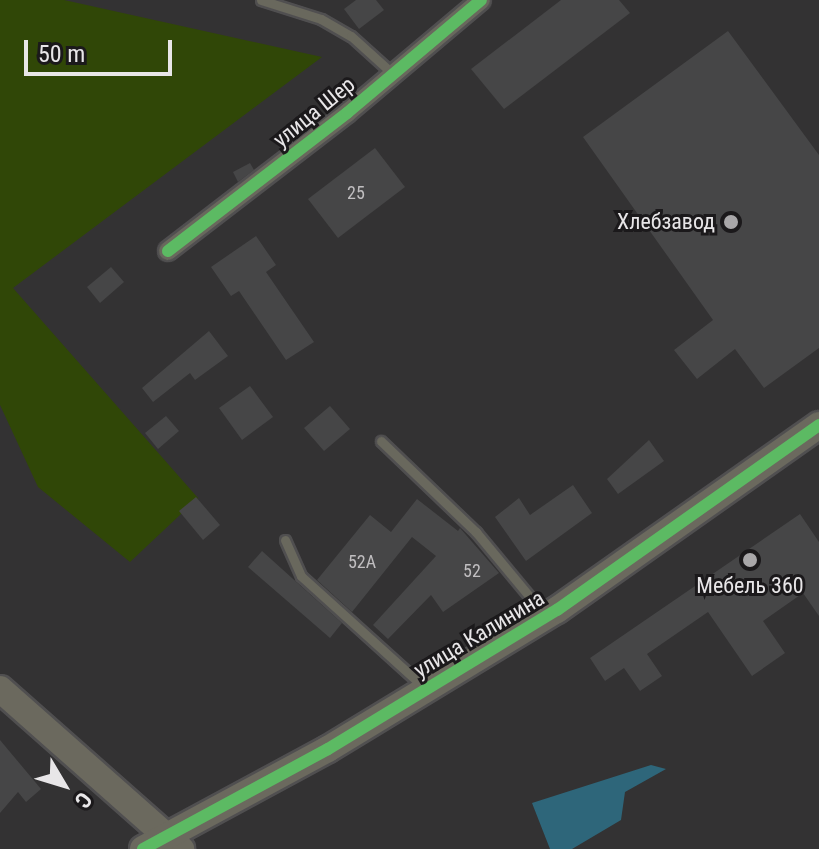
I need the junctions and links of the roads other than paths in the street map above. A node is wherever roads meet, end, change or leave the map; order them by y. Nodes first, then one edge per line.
1 (261, 0) edge
2 (481, 0) edge
3 (392, 73) junction
4 (168, 251) dead end
5 (819, 425) edge
6 (381, 441) dead end
7 (285, 540) dead end
8 (547, 617) junction
9 (0, 689) edge
10 (427, 689) junction
11 (162, 844) edge

1 - 3 lane
2 - 3 street, улица Шер
3 - 4 street, улица Шер
5 - 8 street, улица Калинина
6 - 8 lane
7 - 10 lane
8 - 10 street, улица Калинина
9 - 11 street
10 - 11 street, улица Калинина

